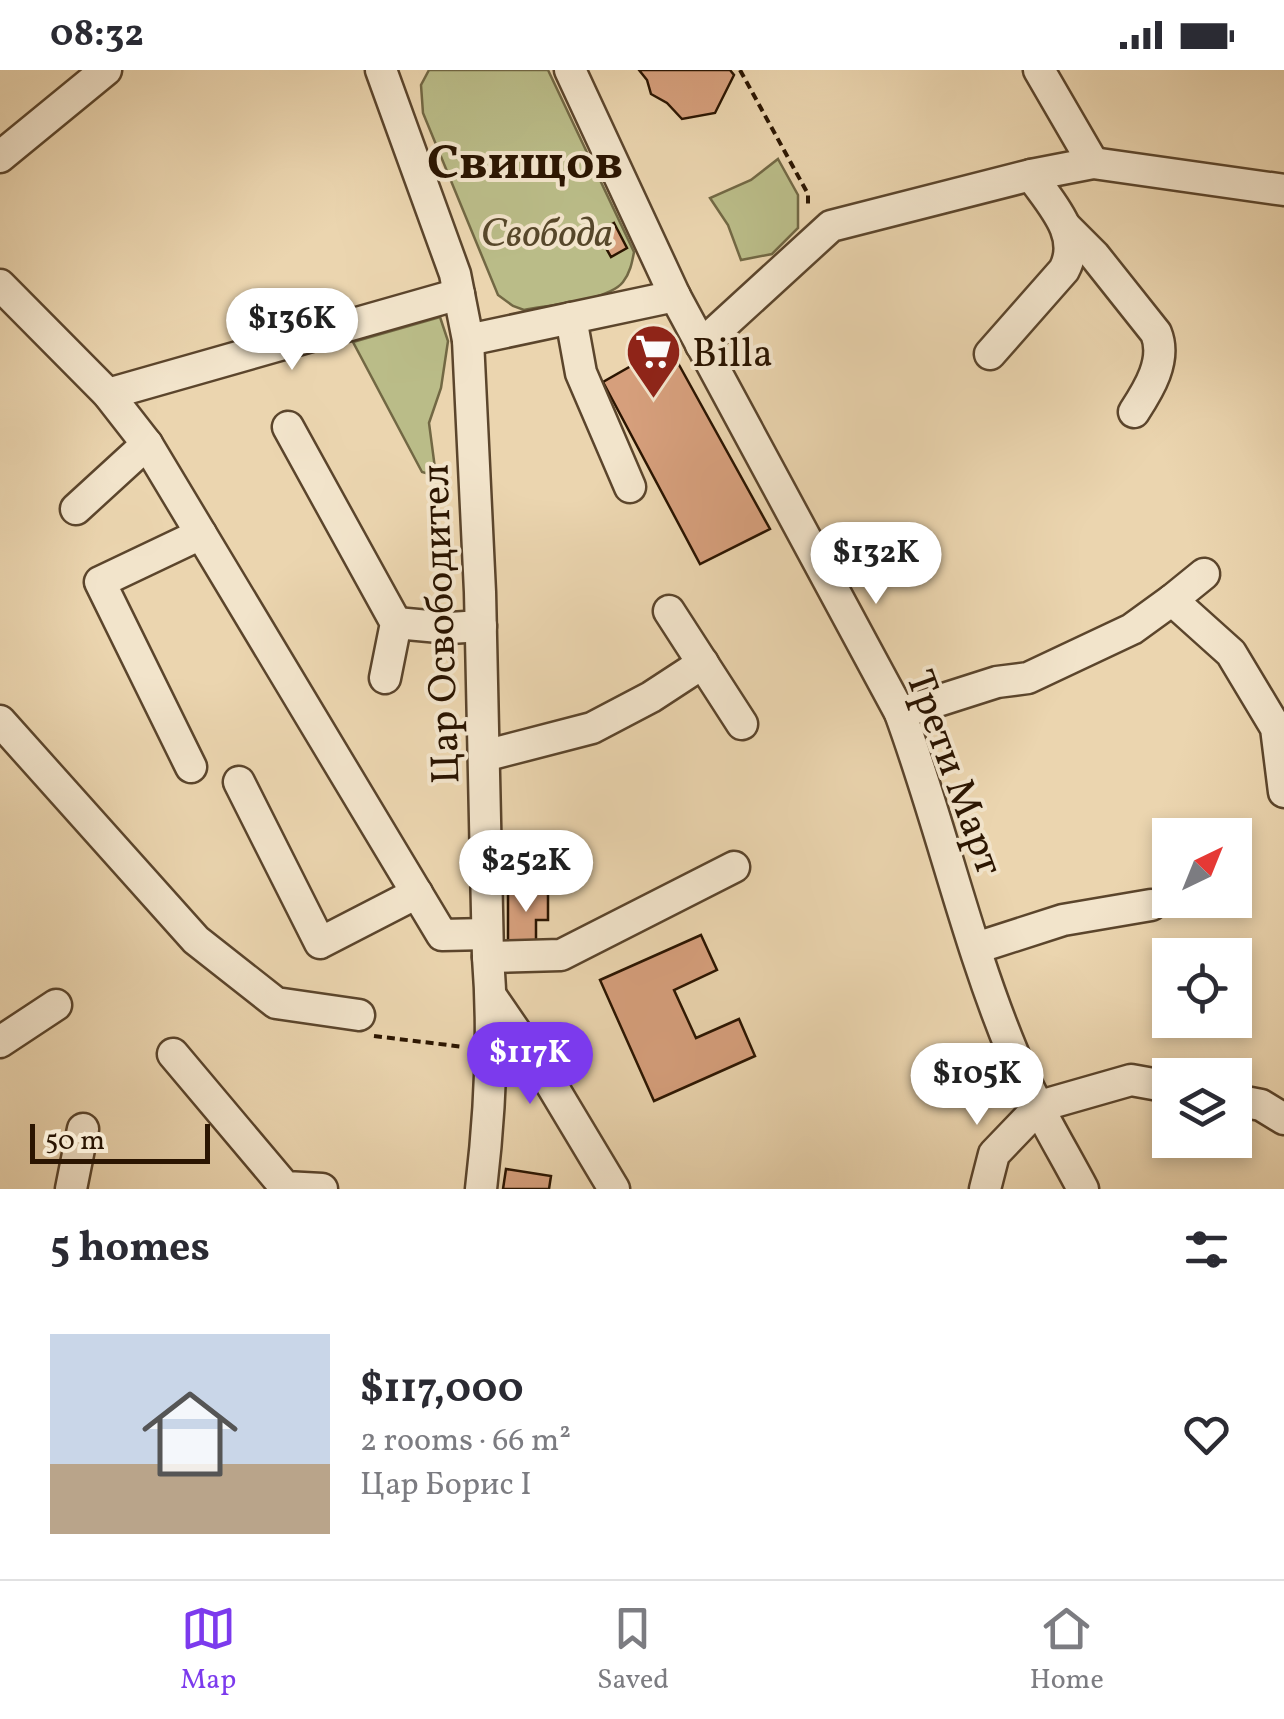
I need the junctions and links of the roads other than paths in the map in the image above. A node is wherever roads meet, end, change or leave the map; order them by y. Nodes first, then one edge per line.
1 (106, 70) edge
2 (381, 70) edge
3 (570, 70) edge
4 (1039, 70) edge
5 (0, 157) edge
6 (1093, 163) junction
7 (1031, 176) junction
8 (1284, 190) edge
9 (1066, 226) junction
10 (0, 285) edge
11 (459, 294) junction
12 (675, 296) junction
13 (572, 318) junction
14 (468, 340) junction
15 (701, 345) junction
16 (990, 354) dead end
17 (108, 394) junction
18 (1134, 412) dead end
19 (288, 427) dead end
20 (146, 444) junction
21 (630, 487) dead end
22 (76, 509) dead end
23 (201, 534) junction
24 (1204, 574) dead end
25 (1172, 600) junction
26 (669, 611) dead end
27 (396, 623) junction
28 (481, 626) junction
29 (703, 663) junction
30 (385, 678) dead end
31 (900, 713) junction
32 (0, 721) edge
33 (742, 724) dead end
34 (484, 756) junction
35 (192, 767) dead end
36 (239, 782) dead end
37 (1284, 792) edge
38 (734, 866) dead end
39 (417, 893) junction
40 (1150, 905) dead end
41 (488, 946) junction
42 (976, 948) junction
43 (491, 996) junction
44 (56, 1005) dead end
45 (367, 1026) road end
46 (0, 1042) edge
47 (173, 1054) dead end
48 (1152, 1084) edge
49 (1252, 1103) edge
50 (1040, 1106) junction
51 (1284, 1118) edge
52 (83, 1129) dead end
53 (70, 1189) edge
54 (322, 1189) edge
55 (481, 1189) edge
56 (614, 1189) edge
57 (986, 1189) edge
58 (1083, 1189) edge

1 - 5 street
2 - 11 street, Цар Освободител
3 - 12 street, Трети Март
4 - 6 street
6 - 7 street
6 - 8 street
7 - 9 street
7 - 15 street
9 - 16 street
9 - 18 street
10 - 17 street
11 - 14 street, Цар Освободител
11 - 17 street
12 - 13 street
12 - 15 street, Трети Март
13 - 14 street
13 - 21 street
14 - 28 street, Цар Освободител
15 - 31 street, Трети Март
17 - 20 street
19 - 27 street
20 - 22 street
20 - 23 street
23 - 35 street
23 - 39 street
24 - 25 street
25 - 31 street
25 - 37 street
26 - 29 street
27 - 28 street
27 - 30 street
28 - 34 street, Цар Освободител
29 - 33 street
29 - 34 street
31 - 42 street, Трети Март
32 - 45 street
34 - 41 street, Цар Освободител
36 - 39 street
38 - 41 street
39 - 41 street
40 - 42 street
41 - 43 street, Цар Освободител
42 - 50 street, Трети Март
43 - 55 street, Цар Освободител
43 - 56 street
44 - 46 street
47 - 54 street
48 - 50 street
49 - 51 street
50 - 57 street
50 - 58 street, Трети Март
52 - 53 street

